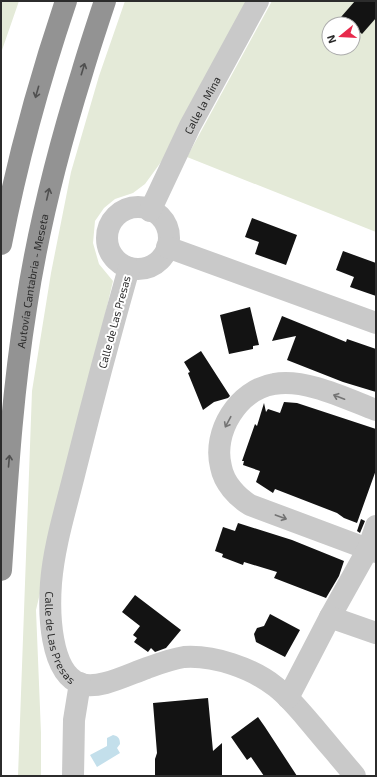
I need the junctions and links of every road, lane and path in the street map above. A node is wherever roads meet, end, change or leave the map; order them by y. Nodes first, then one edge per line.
1 (66, 1) edge
2 (105, 1) edge
3 (258, 1) edge
4 (150, 211) junction
5 (1, 244) edge
6 (167, 247) junction
7 (129, 268) junction
8 (376, 323) edge
9 (376, 410) edge
10 (376, 526) edge
11 (372, 551) edge
12 (1, 570) edge
13 (330, 617) junction
14 (376, 633) edge
15 (80, 683) junction
16 (288, 698) junction
17 (73, 776) edge
18 (355, 776) edge

1 -> 5 highway
12 -> 2 highway, Autovía Cantabria - Meseta
3 - 4 street, Calle la Mina
4 - 6 street
4 - 7 street
6 - 7 street
6 - 8 street
7 - 15 street, Calle de Las Presas
9 -> 11 street
10 - 11 street
11 - 13 street
13 - 14 street
13 - 16 street
15 - 16 street, Calle de Las Presas
15 - 17 street
16 - 18 street, Calle de Las Presas

